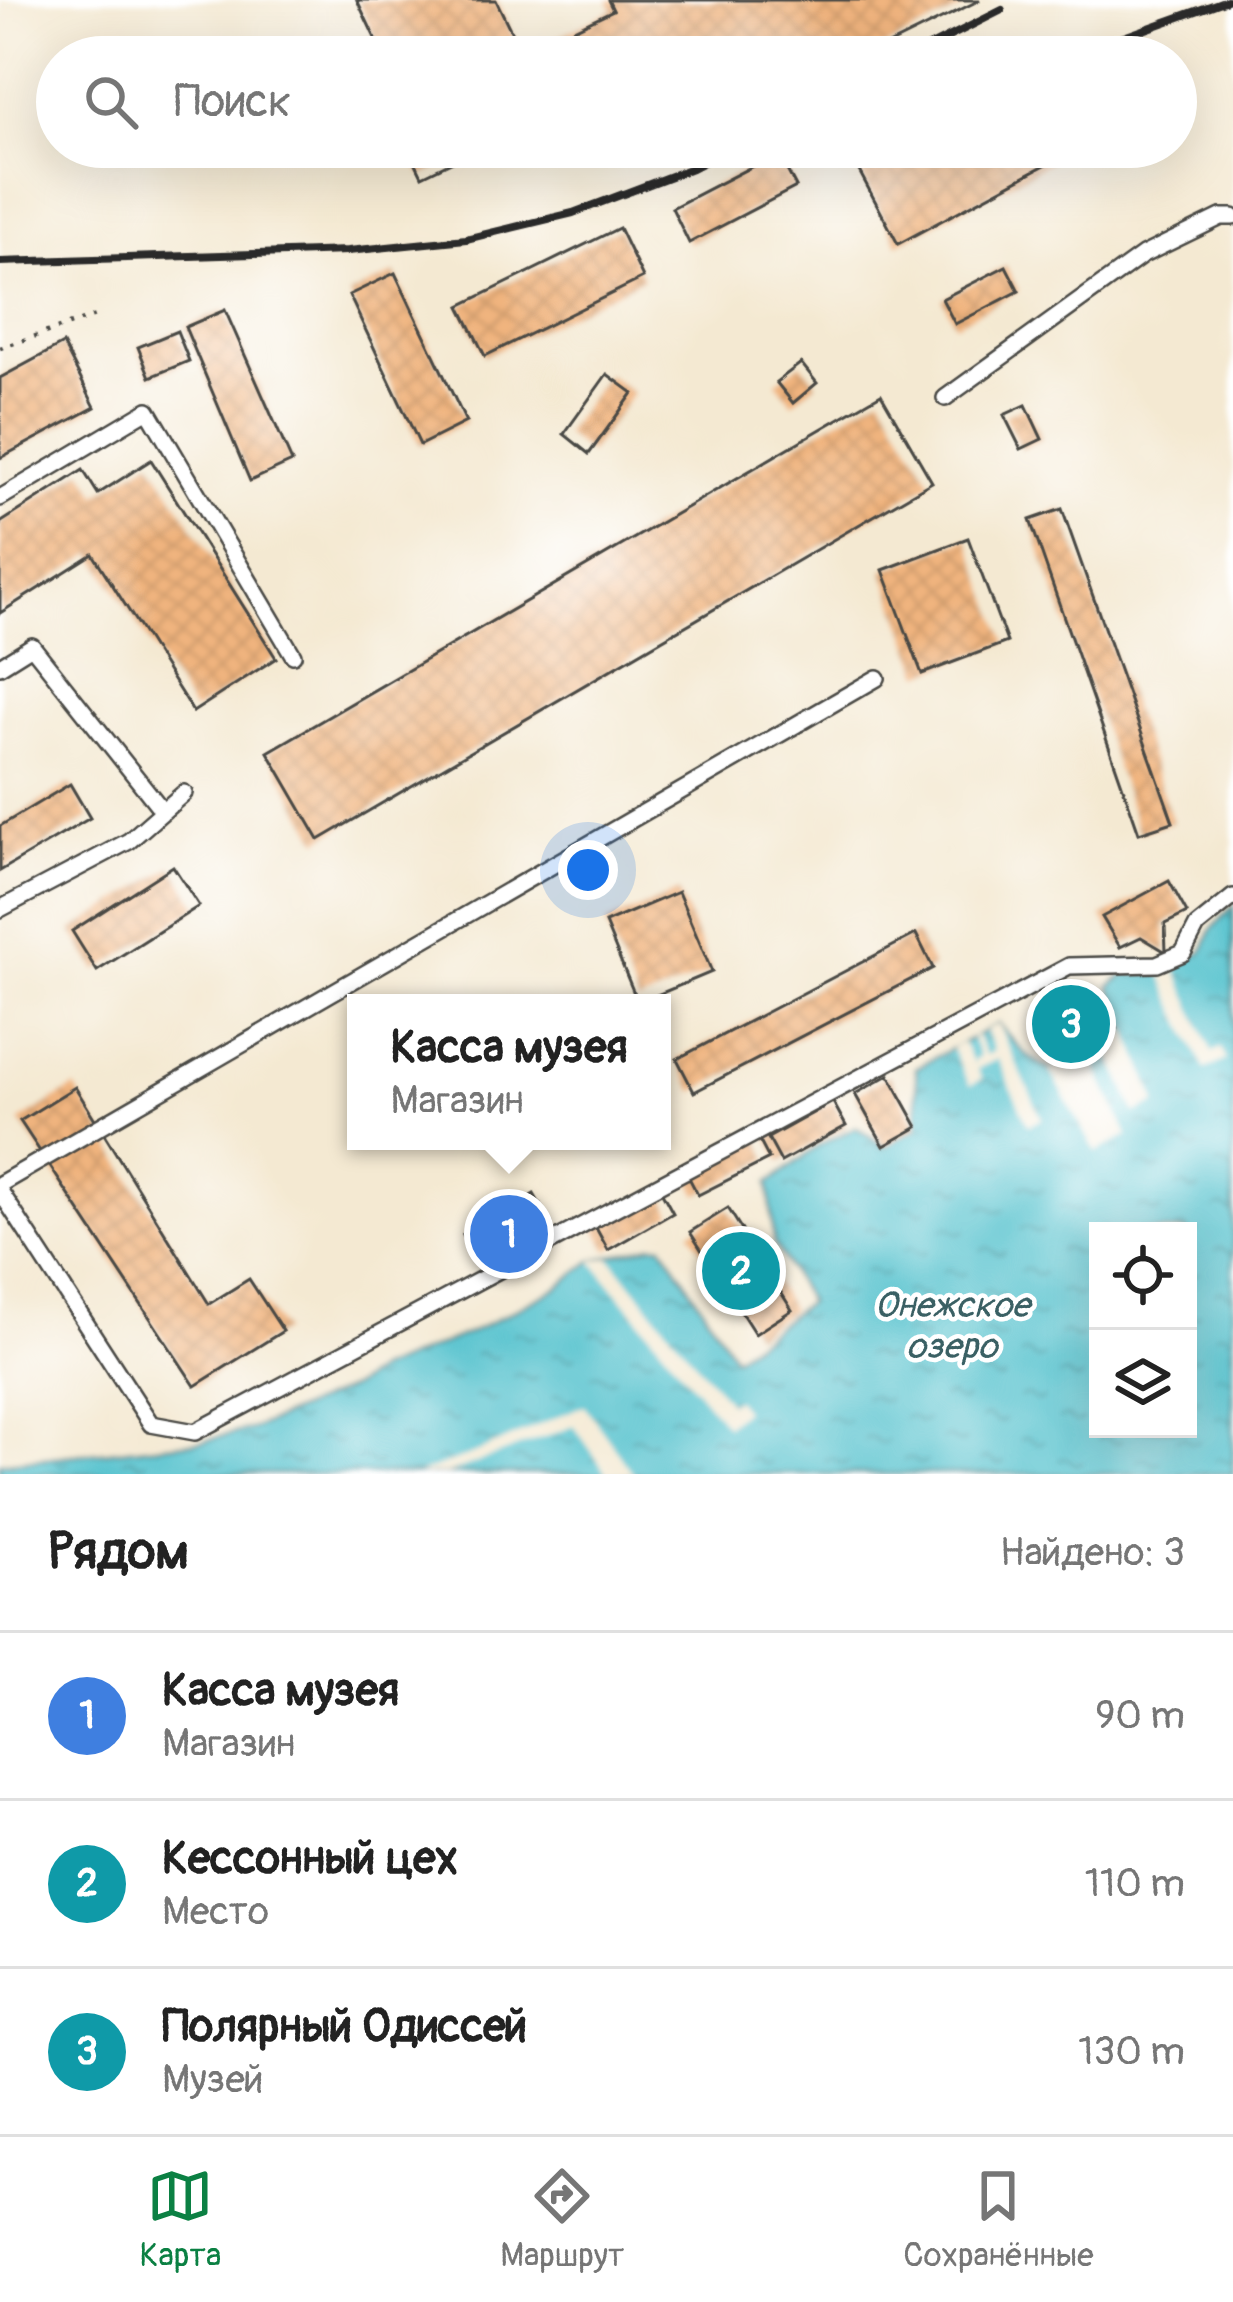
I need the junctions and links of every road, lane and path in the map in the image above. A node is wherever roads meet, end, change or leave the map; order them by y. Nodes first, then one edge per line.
1 (1233, 217) edge
2 (98, 316) dead end
3 (0, 348) edge
4 (945, 398) dead end
5 (0, 498) edge
6 (293, 655) dead end
7 (0, 666) edge
8 (877, 678) dead end
9 (184, 793) dead end
10 (162, 810) junction
11 (1233, 897) edge
12 (0, 909) edge
13 (0, 1187) edge

1 - 4 lane
2 - 3 path
5 - 6 lane
7 - 10 lane
8 - 13 lane
9 - 10 lane
10 - 12 lane
11 - 13 lane

